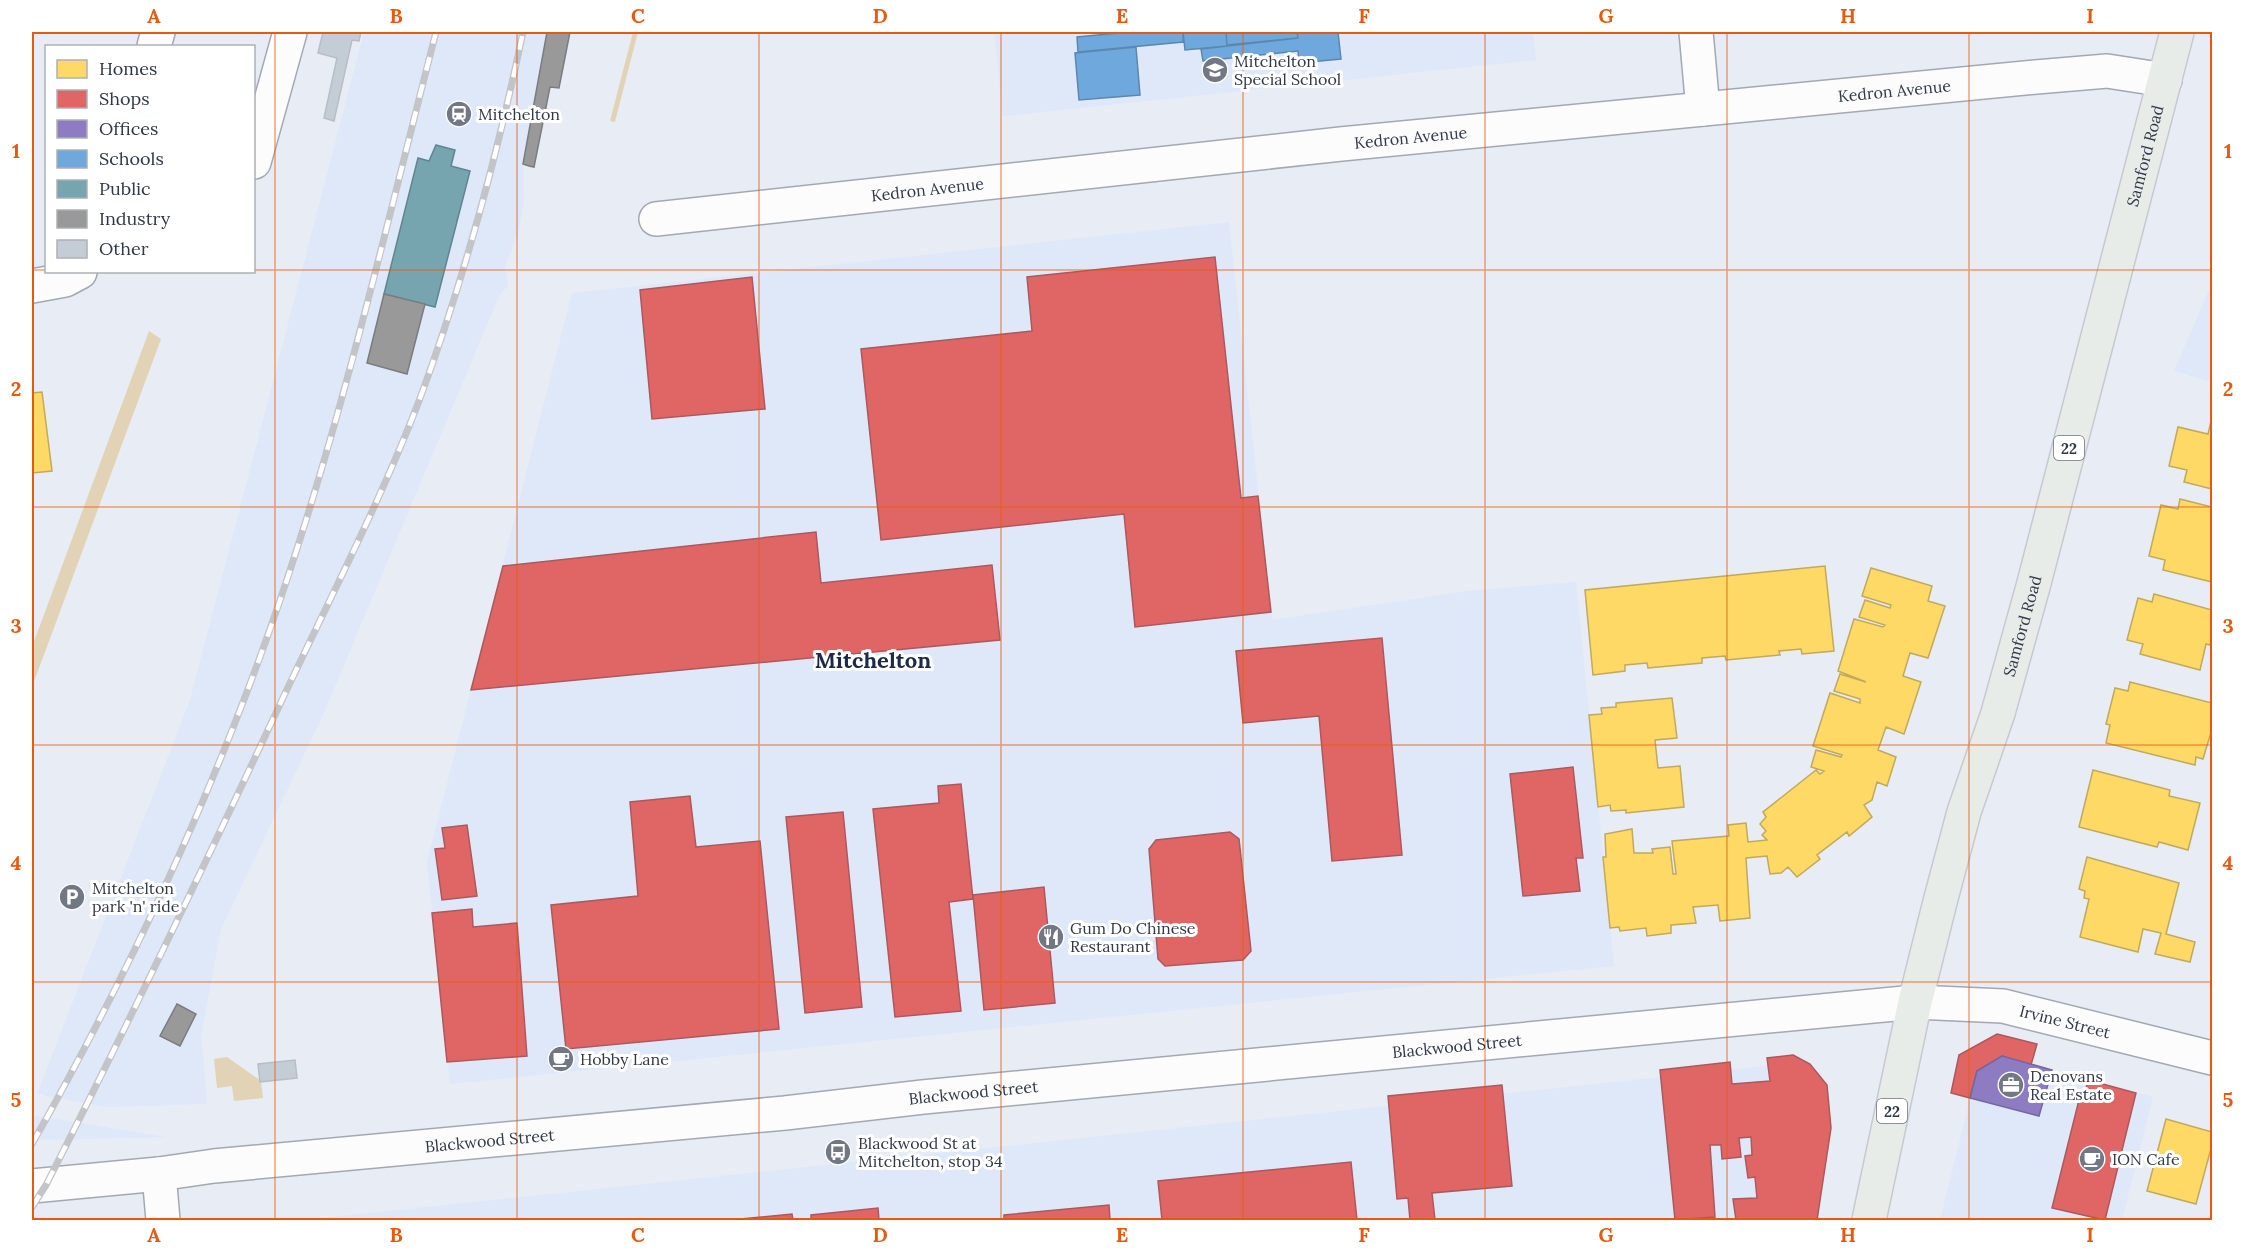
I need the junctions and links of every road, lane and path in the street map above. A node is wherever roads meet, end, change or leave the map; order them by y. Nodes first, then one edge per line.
1 (290, 32) edge
2 (1696, 32) edge
3 (2177, 32) edge
4 (2165, 81) junction
5 (1703, 109) junction
6 (255, 158) edge
7 (656, 219) dead end
8 (78, 273) edge
9 (32, 286) edge
10 (1915, 1002) junction
11 (2212, 1058) edge
12 (159, 1174) junction
13 (32, 1186) edge
14 (163, 1221) edge
15 (1869, 1221) edge

1 - 6 street
2 - 5 street
3 - 4 main road, Samford Road / 22
4 - 5 street, Kedron Avenue
4 - 10 main road, Samford Road / 22
5 - 7 street, Kedron Avenue
8 - 9 street
10 - 11 street, Irvine Street
10 - 12 street, Blackwood Street
10 - 15 main road, Samford Road / 22
12 - 13 street, Blackwood Street
12 - 14 street

